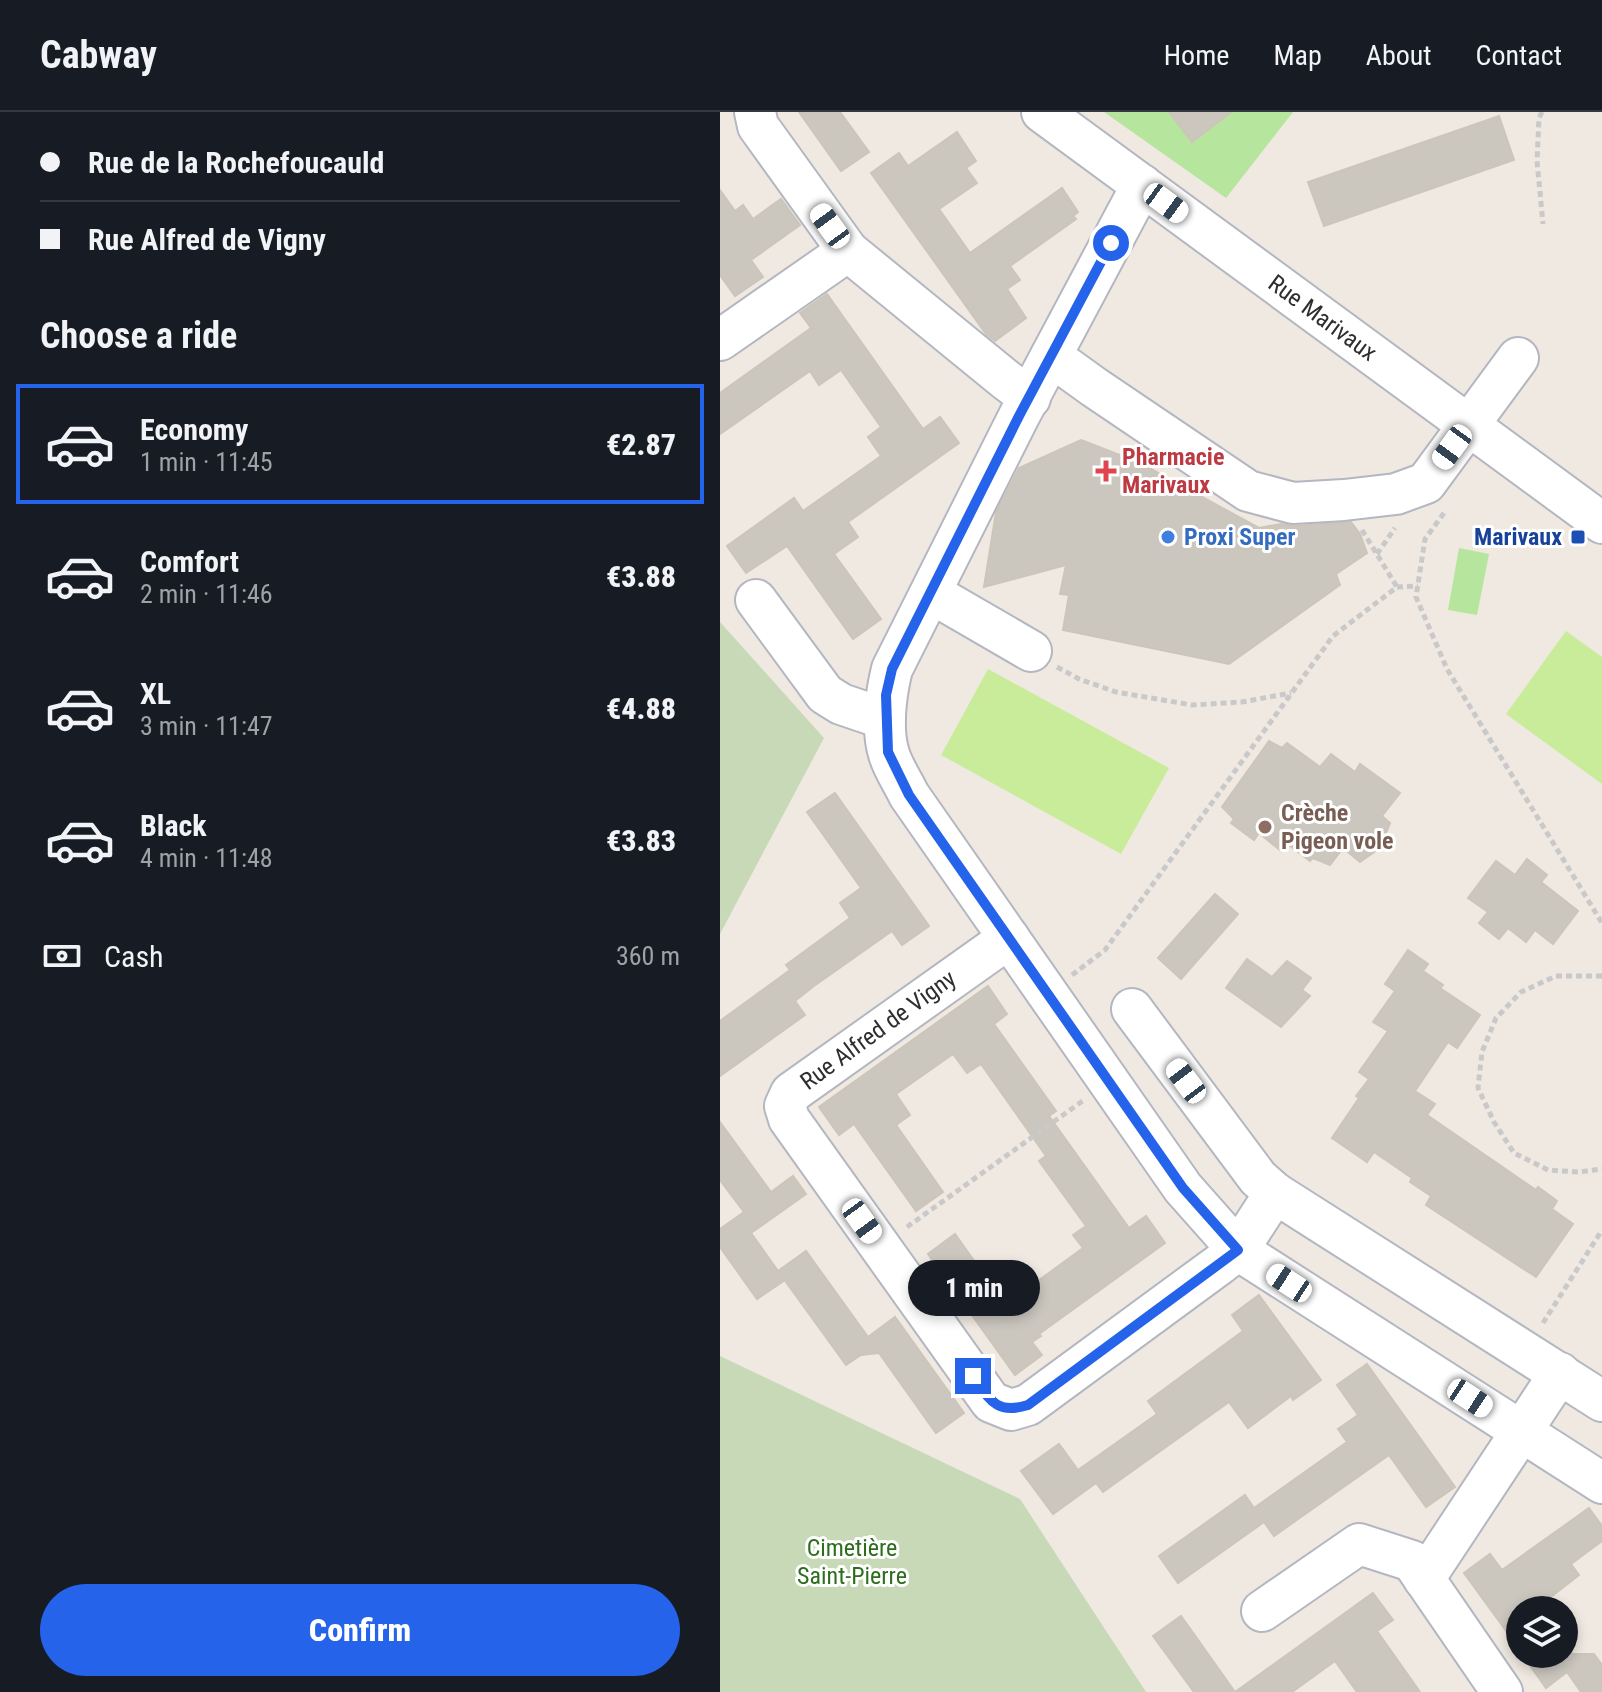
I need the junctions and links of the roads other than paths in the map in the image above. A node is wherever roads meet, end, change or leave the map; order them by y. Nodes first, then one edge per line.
1 (755, 112) edge
2 (1046, 114) edge
3 (1142, 185) junction
4 (848, 251) junction
5 (720, 340) edge
6 (1051, 356) junction
7 (1518, 358) dead end
8 (1030, 398) junction
9 (1468, 425) junction
10 (1602, 523) edge
11 (931, 593) junction
12 (756, 600) dead end
13 (1031, 651) road end
14 (885, 719) junction
15 (1009, 938) junction
16 (1132, 1009) dead end
17 (1275, 1193) junction
18 (1238, 1250) junction
19 (1560, 1373) junction
20 (1602, 1401) edge
21 (1521, 1432) junction
22 (1602, 1483) edge
23 (1424, 1579) junction
24 (1262, 1611) dead end
25 (1502, 1692) edge

1 - 4 street
2 - 3 street, Rue Marivaux
3 - 6 street
3 - 9 street, Rue Marivaux
4 - 5 street
4 - 8 street
6 - 8 street
6 - 9 street
7 - 9 street
8 - 11 street
9 - 10 street, Rue Marivaux
11 - 13 street
11 - 14 street
12 - 14 street
14 - 15 street
15 - 18 street
15 - 18 street, Rue Alfred de Vigny
16 - 17 street
17 - 18 street
17 - 19 street
18 - 21 street
19 - 20 street
19 - 21 street
21 - 22 street
21 - 23 street
23 - 24 street
23 - 25 street

